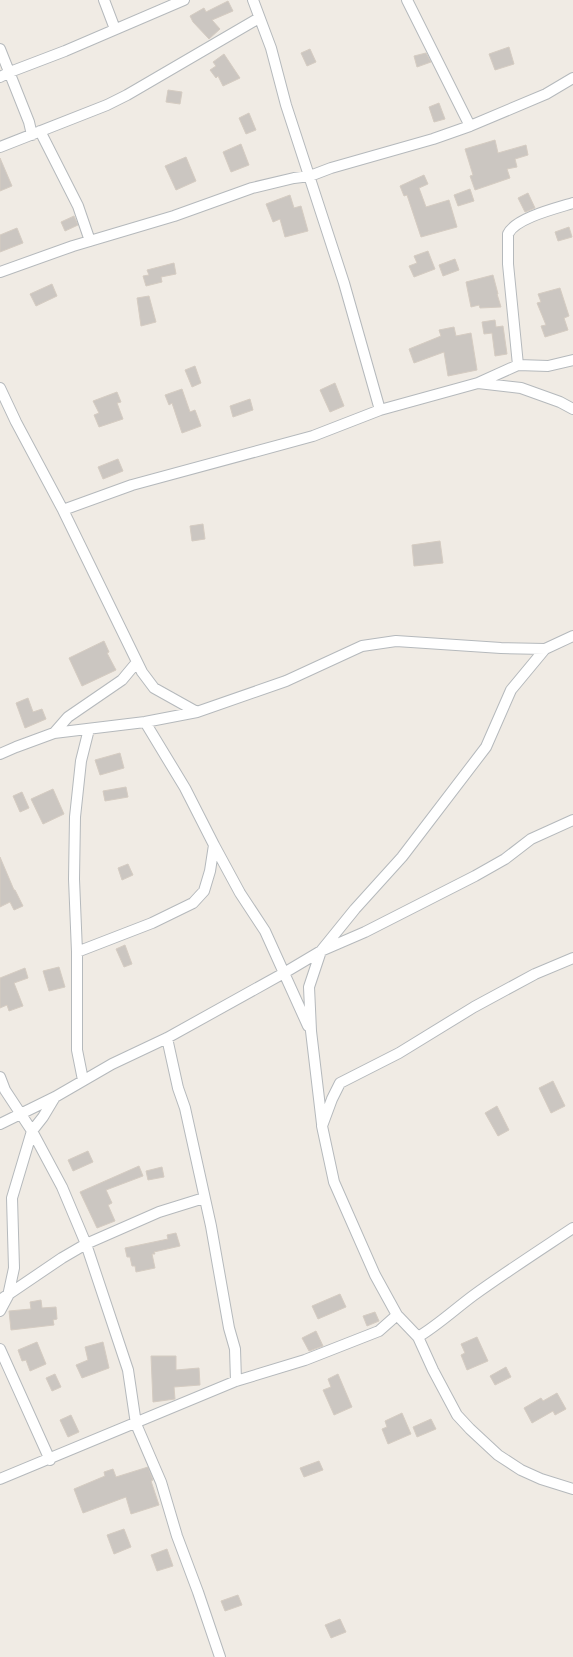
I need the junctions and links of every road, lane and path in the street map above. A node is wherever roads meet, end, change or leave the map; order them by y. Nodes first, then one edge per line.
1 (104, 0) edge
2 (184, 0) edge
3 (253, 0) edge
4 (407, 0) edge
5 (258, 18) junction
6 (115, 29) junction
7 (0, 49) edge
8 (10, 72) junction
9 (0, 77) edge
10 (573, 78) edge
11 (470, 126) junction
12 (36, 133) junction
13 (0, 147) edge
14 (310, 176) junction
15 (573, 203) edge
16 (90, 241) junction
17 (0, 272) edge
18 (573, 360) edge
19 (518, 365) junction
20 (478, 383) junction
21 (0, 388) edge
22 (573, 409) edge
23 (380, 410) junction
24 (63, 510) junction
25 (573, 636) edge
26 (545, 649) junction
27 (138, 662) junction
28 (197, 712) junction
29 (144, 722) junction
30 (89, 729) junction
31 (54, 733) junction
32 (0, 754) edge
33 (573, 820) edge
34 (214, 845) junction
35 (320, 951) junction
36 (78, 952) junction
37 (573, 958) edge
38 (284, 973) junction
39 (311, 1031) junction
40 (167, 1038) junction
41 (0, 1077) edge
42 (83, 1080) junction
43 (55, 1097) junction
44 (22, 1113) junction
45 (0, 1124) edge
46 (322, 1126) junction
47 (32, 1130) junction
48 (204, 1198) junction
49 (573, 1228) edge
50 (86, 1244) junction
51 (4, 1298) edge
52 (0, 1311) edge
53 (397, 1315) junction
54 (418, 1337) junction
55 (0, 1349) edge
56 (236, 1381) junction
57 (136, 1424) junction
58 (50, 1460) junction
59 (0, 1479) edge
60 (573, 1489) edge
61 (220, 1657) edge

1 - 6 street
2 - 6 street
3 - 5 street
4 - 11 street
5 - 12 street
5 - 14 street
6 - 8 street
7 - 8 street
8 - 9 street
8 - 12 street
10 - 11 street
11 - 14 street
12 - 13 street
12 - 16 street
14 - 16 street
14 - 23 street
15 - 19 street
16 - 17 street
18 - 19 street
19 - 20 street
20 - 22 street
20 - 23 street
21 - 24 street
23 - 24 street
24 - 27 street
25 - 26 street
26 - 28 street
26 - 35 street
27 - 28 street
27 - 31 street
28 - 29 street
29 - 30 street
29 - 34 street
30 - 31 street
30 - 36 street
31 - 32 street
33 - 35 street
34 - 36 street
34 - 38 street
35 - 38 street
35 - 39 street
36 - 42 street
37 - 46 street
38 - 39 street
38 - 40 street
39 - 46 street
40 - 42 street
40 - 48 street
41 - 44 street
42 - 43 street
43 - 44 street
43 - 47 street
44 - 45 street
44 - 47 street
46 - 53 street
47 - 50 street
47 - 51 street
48 - 50 street
48 - 56 street
49 - 54 street
50 - 51 street
50 - 57 street
51 - 52 street
53 - 54 street
53 - 56 street
54 - 60 street
55 - 58 street
56 - 57 street
57 - 58 street
57 - 61 street
58 - 59 street

